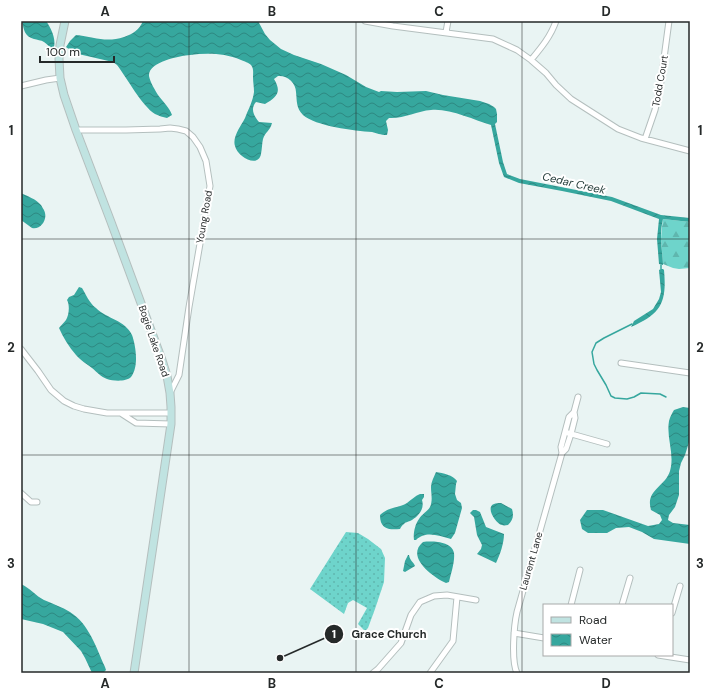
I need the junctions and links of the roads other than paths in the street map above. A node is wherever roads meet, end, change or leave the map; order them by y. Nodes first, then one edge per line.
1 (65, 21) edge
2 (365, 21) edge
3 (448, 21) edge
4 (556, 21) edge
5 (669, 21) edge
6 (446, 32) junction
7 (531, 60) junction
8 (60, 78) junction
9 (21, 86) edge
10 (76, 130) junction
11 (645, 139) junction
12 (690, 151) edge
13 (21, 349) edge
14 (621, 363) dead end
15 (690, 373) edge
16 (170, 393) junction
17 (578, 397) dead end
18 (122, 413) junction
19 (171, 413) junction
20 (171, 424) junction
21 (568, 433) junction
22 (607, 444) dead end
23 (21, 493) edge
24 (37, 502) dead end
25 (580, 570) dead end
26 (630, 578) dead end
27 (680, 586) dead end
28 (457, 596) junction
29 (476, 600) dead end
30 (570, 604) edge
31 (622, 604) edge
32 (673, 610) edge
33 (514, 633) junction
34 (543, 638) edge
35 (667, 656) edge
36 (690, 660) edge
37 (516, 672) edge
38 (134, 673) edge
39 (373, 673) edge
40 (430, 673) edge

1 - 8 main road, Bogie Lake Road
2 - 6 street
3 - 6 street
4 - 7 street
5 - 11 street, Todd Court
6 - 7 street
7 - 11 street
8 - 9 street
8 - 10 main road, Bogie Lake Road
10 - 16 main road, Bogie Lake Road
10 - 16 street, Young Road
11 - 12 street
13 - 18 street
14 - 15 street
16 - 19 main road, Bogie Lake Road
17 - 21 street, Laurent Lane
18 - 19 street
18 - 20 street
19 - 20 main road, Bogie Lake Road
20 - 38 main road, Bogie Lake Road
21 - 22 street
21 - 33 street, Laurent Lane
23 - 24 street
25 - 30 street
26 - 31 street
27 - 32 street
28 - 29 street
28 - 39 street
28 - 40 street
33 - 34 street
33 - 37 street, Laurent Lane
35 - 36 street

